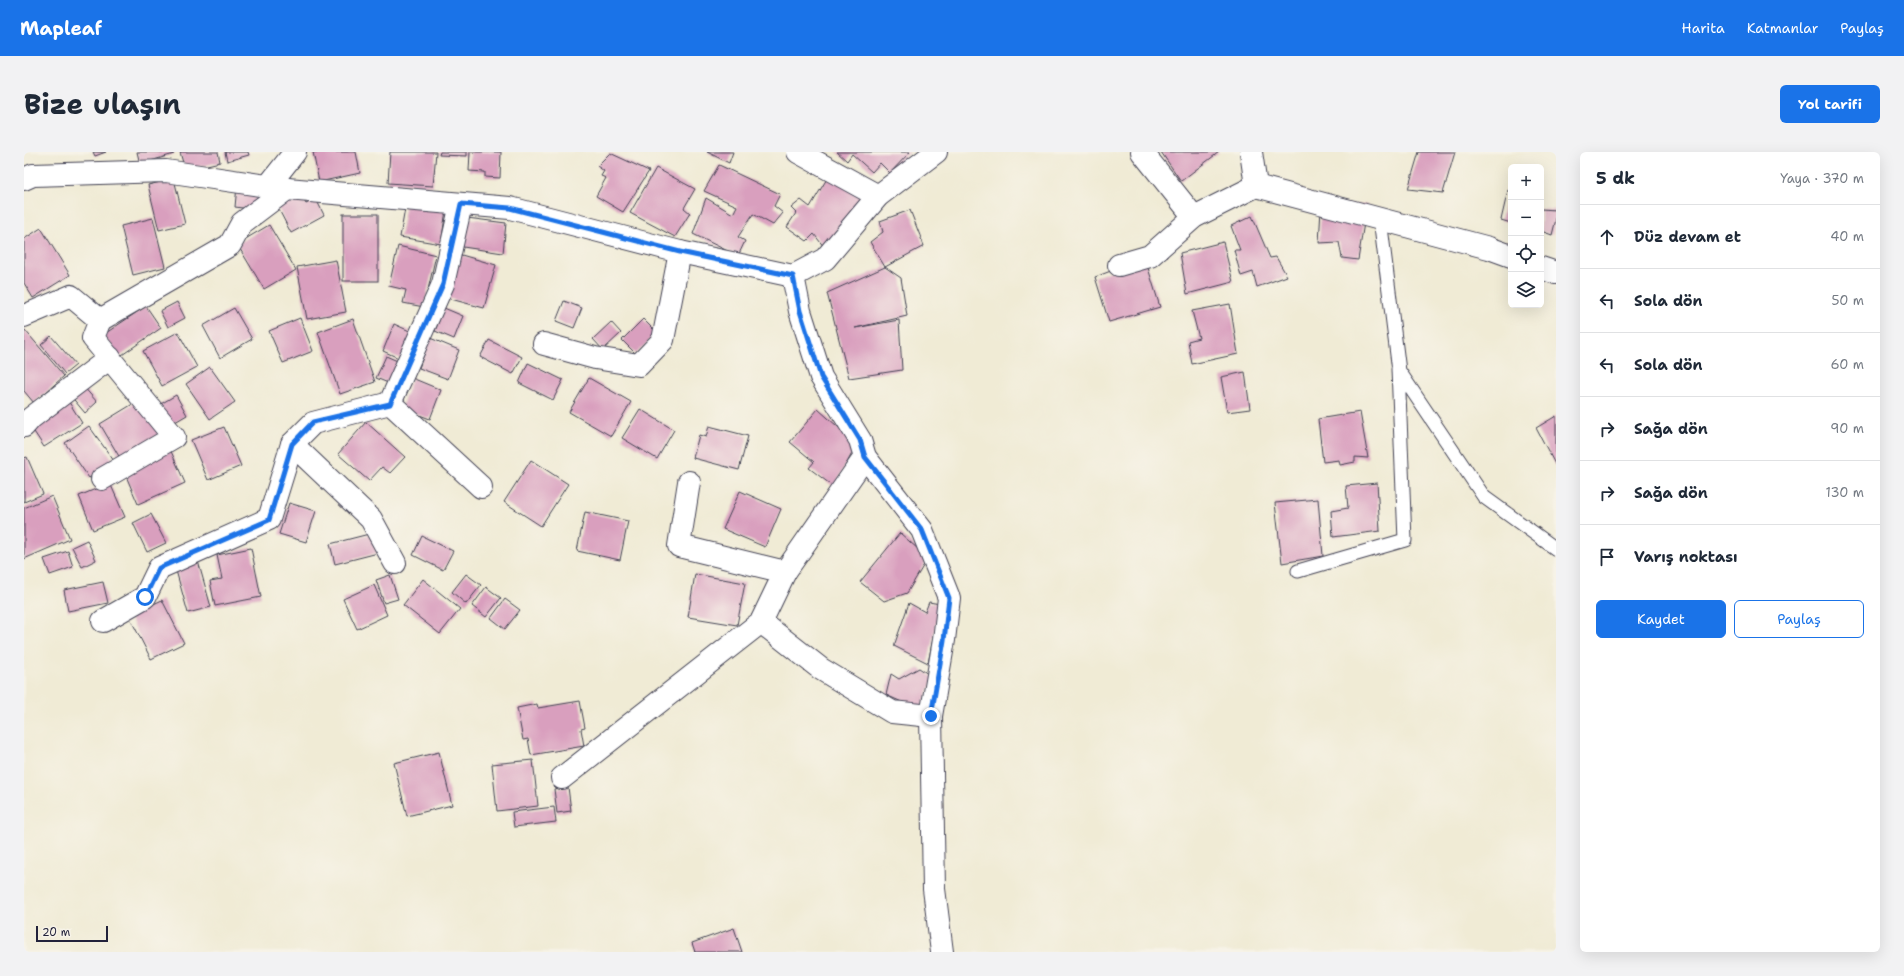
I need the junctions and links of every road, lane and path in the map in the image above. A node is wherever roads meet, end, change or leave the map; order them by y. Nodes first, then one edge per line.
1 (295, 152) edge
2 (798, 152) edge
3 (936, 152) edge
4 (1142, 152) edge
5 (1251, 152) edge
6 (24, 179) edge
7 (1256, 186) junction
8 (277, 187) junction
9 (878, 196) junction
10 (461, 204) junction
11 (1194, 217) junction
12 (1380, 219) junction
13 (680, 252) junction
14 (1508, 255) edge
15 (1119, 265) dead end
16 (1544, 269) edge
17 (1556, 273) edge
18 (793, 276) junction
19 (24, 316) edge
20 (100, 320) junction
21 (544, 344) dead end
22 (1397, 349) junction
23 (110, 358) junction
24 (390, 404) junction
25 (24, 426) edge
26 (292, 444) junction
27 (865, 457) junction
28 (102, 479) dead end
29 (689, 482) dead end
30 (481, 487) dead end
31 (1556, 549) edge
32 (395, 563) dead end
33 (1298, 571) dead end
34 (785, 572) junction
35 (103, 621) dead end
36 (762, 622) junction
37 (931, 716) junction
38 (562, 778) dead end
39 (942, 952) edge

1 - 8 street
2 - 9 street
3 - 9 street
4 - 11 street
5 - 7 street
6 - 8 street
7 - 11 street
7 - 12 street
8 - 10 street
8 - 20 street
9 - 18 street
10 - 13 street
10 - 24 street
11 - 15 street
12 - 14 street
12 - 22 lane
13 - 18 street
13 - 21 street
16 - 17 street
18 - 27 street
19 - 20 street
20 - 23 street
22 - 31 lane
22 - 33 lane
23 - 25 street
23 - 28 street
24 - 26 street
24 - 30 street
26 - 32 street
26 - 35 street
27 - 34 street
27 - 37 street
29 - 34 street
34 - 36 street
36 - 37 street
36 - 38 street
37 - 39 street

